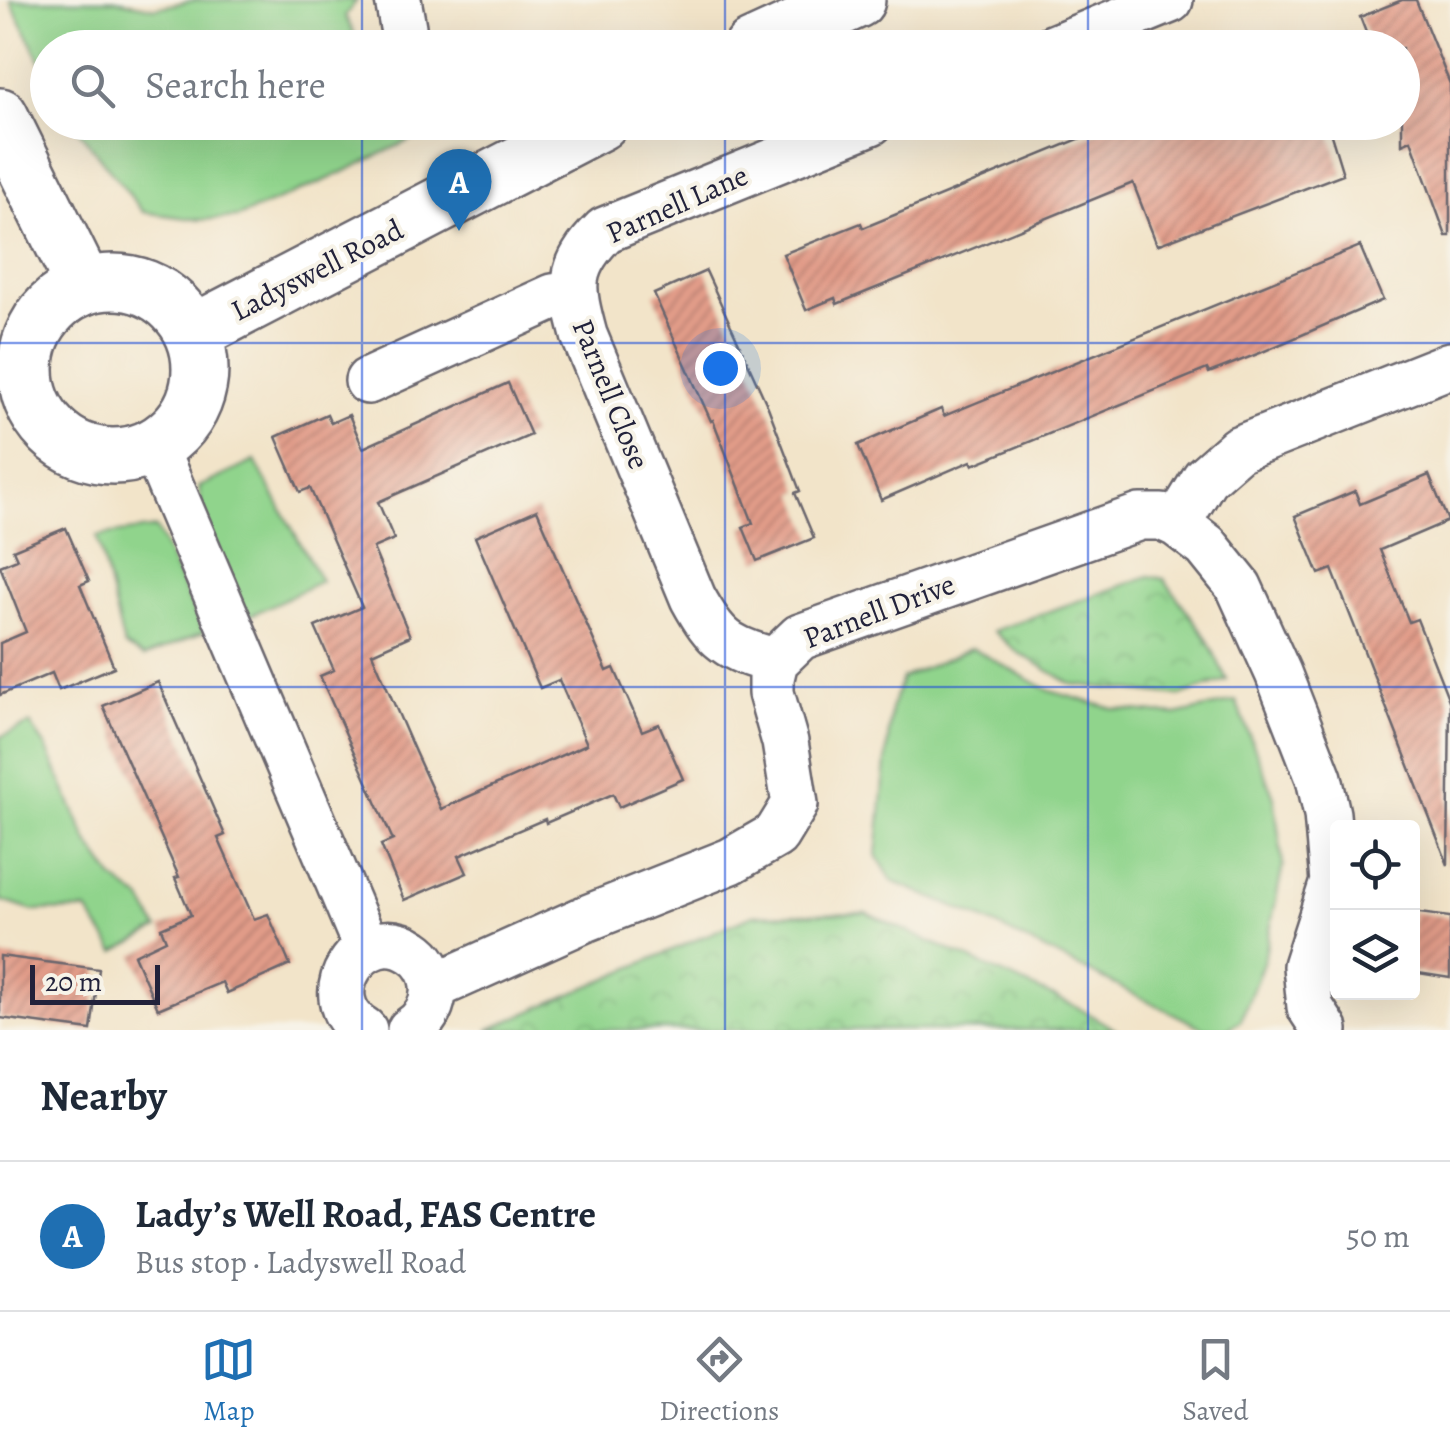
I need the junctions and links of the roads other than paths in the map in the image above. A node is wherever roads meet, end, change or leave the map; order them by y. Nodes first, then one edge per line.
1 (856, 0) edge
2 (1170, 0) edge
3 (791, 30) edge
4 (1097, 30) edge
5 (0, 116) edge
6 (565, 140) edge
7 (827, 140) edge
8 (84, 286) junction
9 (573, 295) junction
10 (193, 333) junction
11 (1450, 365) edge
12 (368, 381) dead end
13 (17, 414) edge
14 (154, 447) junction
15 (1177, 524) junction
16 (774, 660) junction
17 (366, 949) junction
18 (434, 987) junction
19 (358, 1029) edge
20 (410, 1030) edge
21 (1326, 1030) edge

1 - 3 street
2 - 4 street
5 - 8 street
6 - 10 street, Ladyswell Road
7 - 9 street, Parnell Lane
8 - 10 street
8 - 13 street
9 - 12 street, Parnell Close
9 - 16 street, Parnell Close
10 - 14 street
11 - 15 street
13 - 14 street
14 - 17 street
15 - 16 street, Parnell Drive
15 - 21 street
16 - 18 street, Parnell Drive
17 - 18 street
17 - 19 street
18 - 20 street

